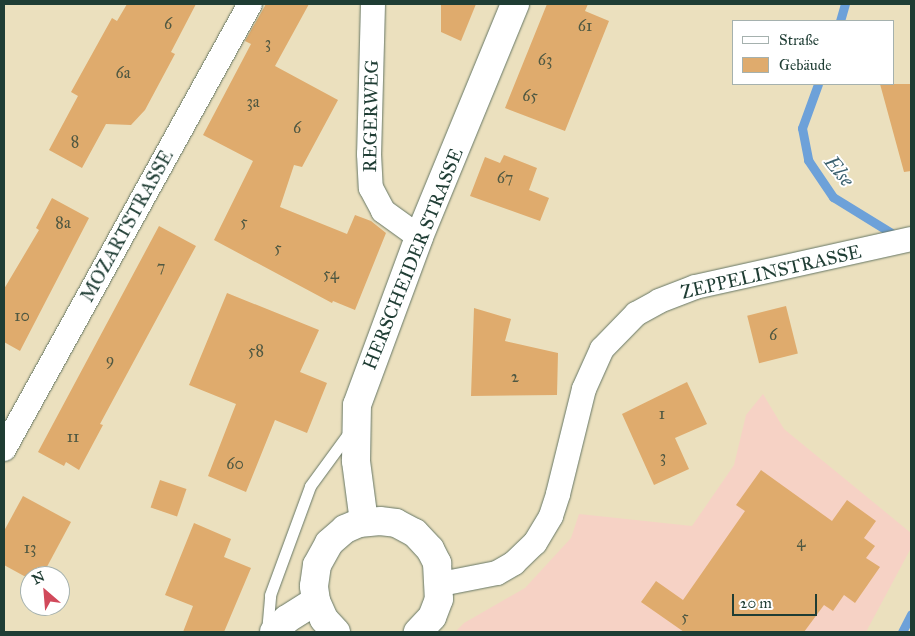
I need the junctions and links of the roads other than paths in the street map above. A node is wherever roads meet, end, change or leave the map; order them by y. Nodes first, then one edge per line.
1 (250, 4) edge
2 (373, 4) edge
3 (515, 4) edge
4 (419, 237) junction
5 (911, 239) edge
6 (355, 424) junction
7 (4, 449) edge
8 (364, 522) junction
9 (441, 584) junction
10 (316, 601) junction
11 (268, 632) edge
12 (274, 632) edge
13 (336, 632) edge
14 (418, 632) edge

1 - 7 street, MOZARTSTRASSE
2 - 4 street, REGERWEG
3 - 4 main road, HERSCHEIDER STRASSE
4 - 6 main road, HERSCHEIDER STRASSE
5 - 9 street, ZEPPELINSTRASSE
6 - 8 main road, HERSCHEIDER STRASSE
6 - 11 lane
8 - 9 main road
8 - 10 main road
9 - 14 main road
10 - 12 main road
10 - 13 main road

